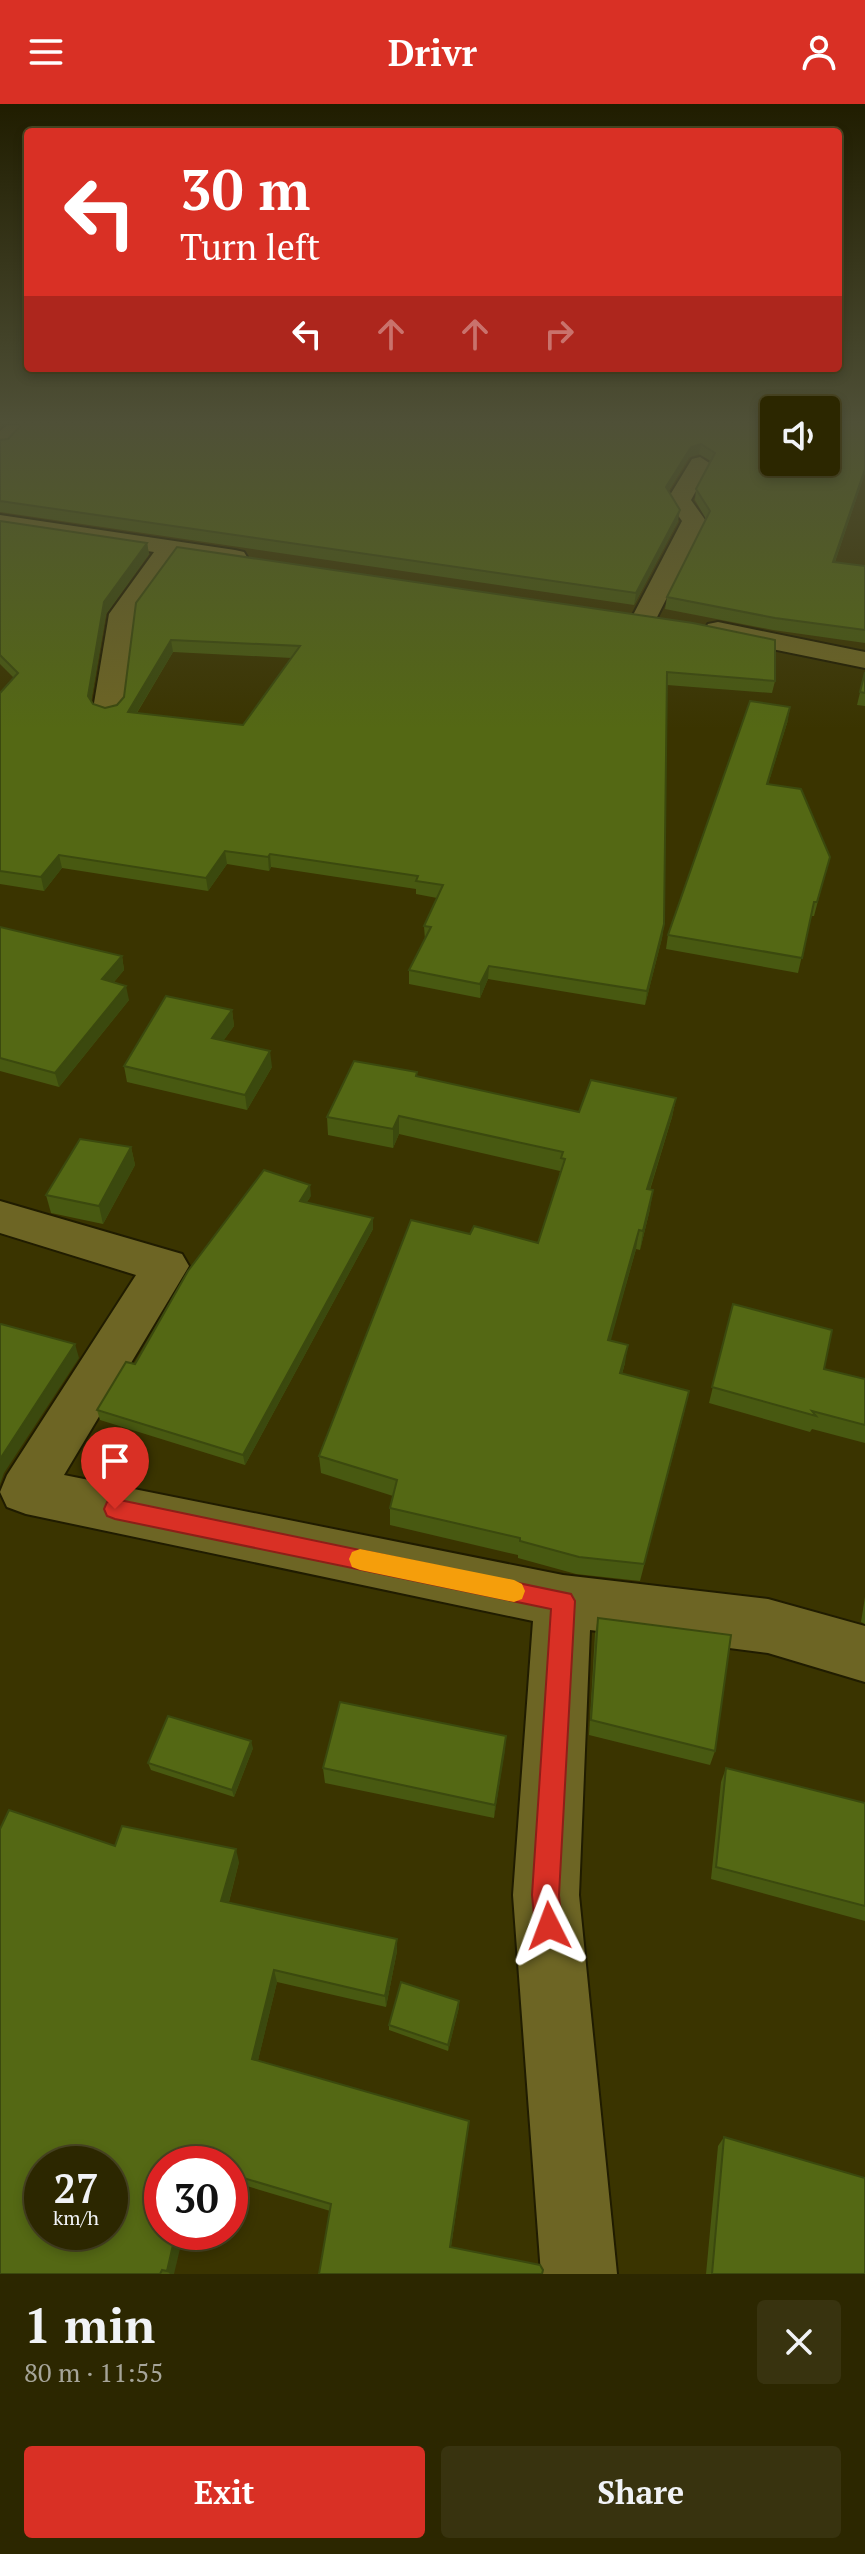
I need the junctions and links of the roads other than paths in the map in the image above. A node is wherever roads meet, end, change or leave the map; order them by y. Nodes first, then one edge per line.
1 (28, 526) edge
2 (691, 526) edge
3 (170, 548) junction
4 (258, 560) edge
5 (614, 612) edge
6 (645, 617) junction
7 (865, 660) edge
8 (108, 709) edge
9 (0, 1217) edge
10 (563, 1601) junction
11 (865, 1654) edge
12 (579, 2274) edge

1 - 3 street
2 - 6 street
3 - 4 street
3 - 8 street
5 - 6 street
6 - 7 street
9 - 10 street
10 - 11 street
10 - 12 street

